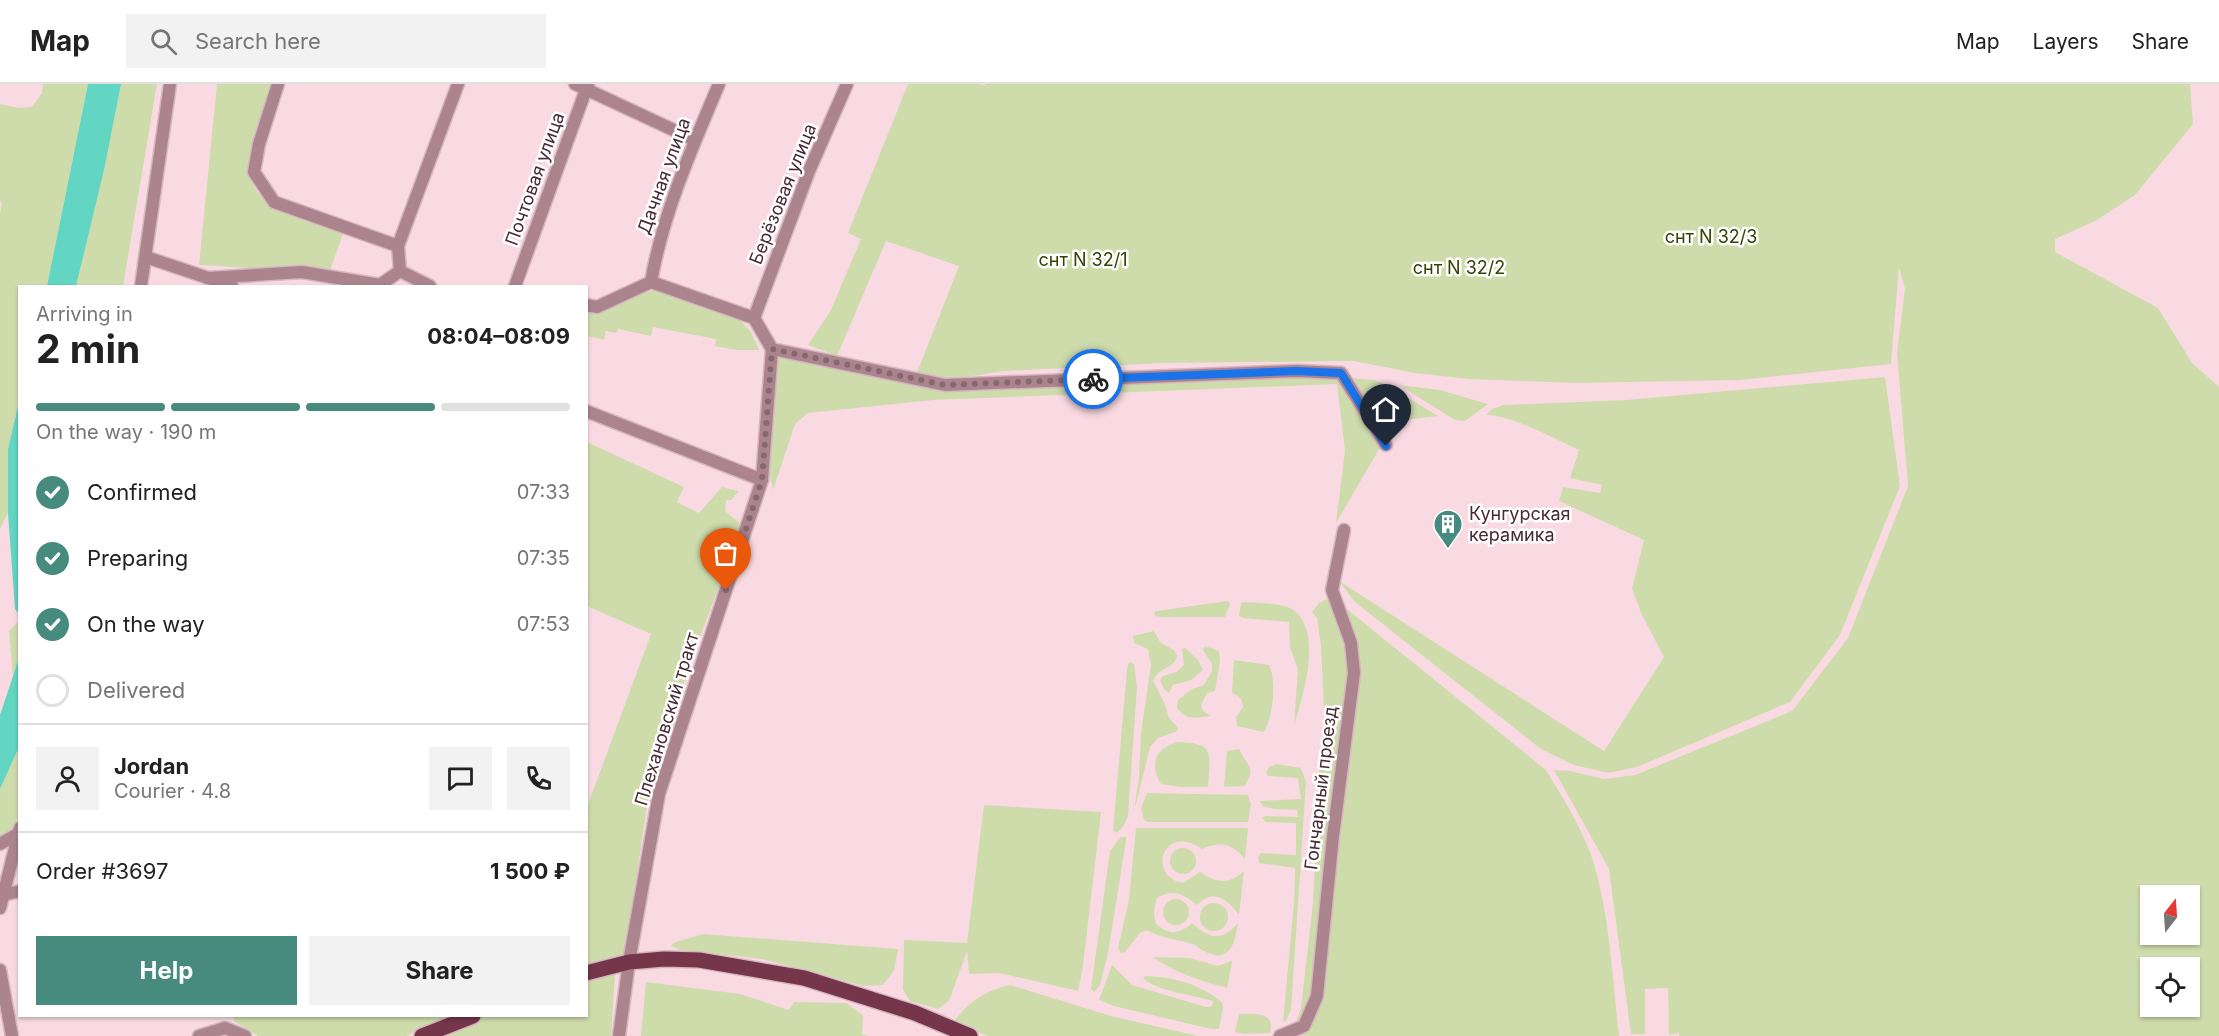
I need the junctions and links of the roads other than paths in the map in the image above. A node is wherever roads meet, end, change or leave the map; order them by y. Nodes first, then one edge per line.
1 (170, 84) edge
2 (278, 84) edge
3 (458, 84) edge
4 (719, 84) edge
5 (847, 84) edge
6 (583, 86) edge
7 (695, 140) junction
8 (398, 246) junction
9 (146, 257) junction
10 (400, 271) junction
11 (208, 278) junction
12 (651, 282) junction
13 (141, 285) edge
14 (229, 285) edge
15 (428, 285) edge
16 (515, 285) edge
17 (588, 305) edge
18 (754, 318) junction
19 (772, 349) junction
20 (588, 412) edge
21 (1386, 446) dead end
22 (762, 480) junction
23 (1344, 530) dead end
24 (18, 831) edge
25 (0, 844) edge
26 (18, 892) edge
27 (2, 902) edge
28 (629, 962) junction
29 (0, 970) edge
30 (588, 972) edge
31 (470, 1017) edge
32 (12, 1036) edge
33 (199, 1036) edge
34 (245, 1036) edge
35 (422, 1036) edge
36 (619, 1036) edge
37 (970, 1036) edge
38 (1281, 1036) edge

1 - 9 street
2 - 8 street
3 - 8 street
4 - 7 street, Дачная улица
5 - 18 street, Берёзовая улица
6 - 7 street
6 - 16 street, Почтовая улица
7 - 12 street, Дачная улица
8 - 10 street
9 - 11 street
9 - 13 street
10 - 11 street
10 - 15 street
11 - 14 street
12 - 17 street
12 - 18 street
18 - 19 street
19 - 21 street
19 - 22 street, Плехановский тракт
20 - 22 street
22 - 28 street, Плехановский тракт
23 - 38 street, Гончарный проезд
24 - 25 street
24 - 27 street
26 - 27 street
28 - 30 main road
28 - 36 street, Плехановский тракт
28 - 37 main road
29 - 32 street
31 - 35 main road
33 - 34 street

